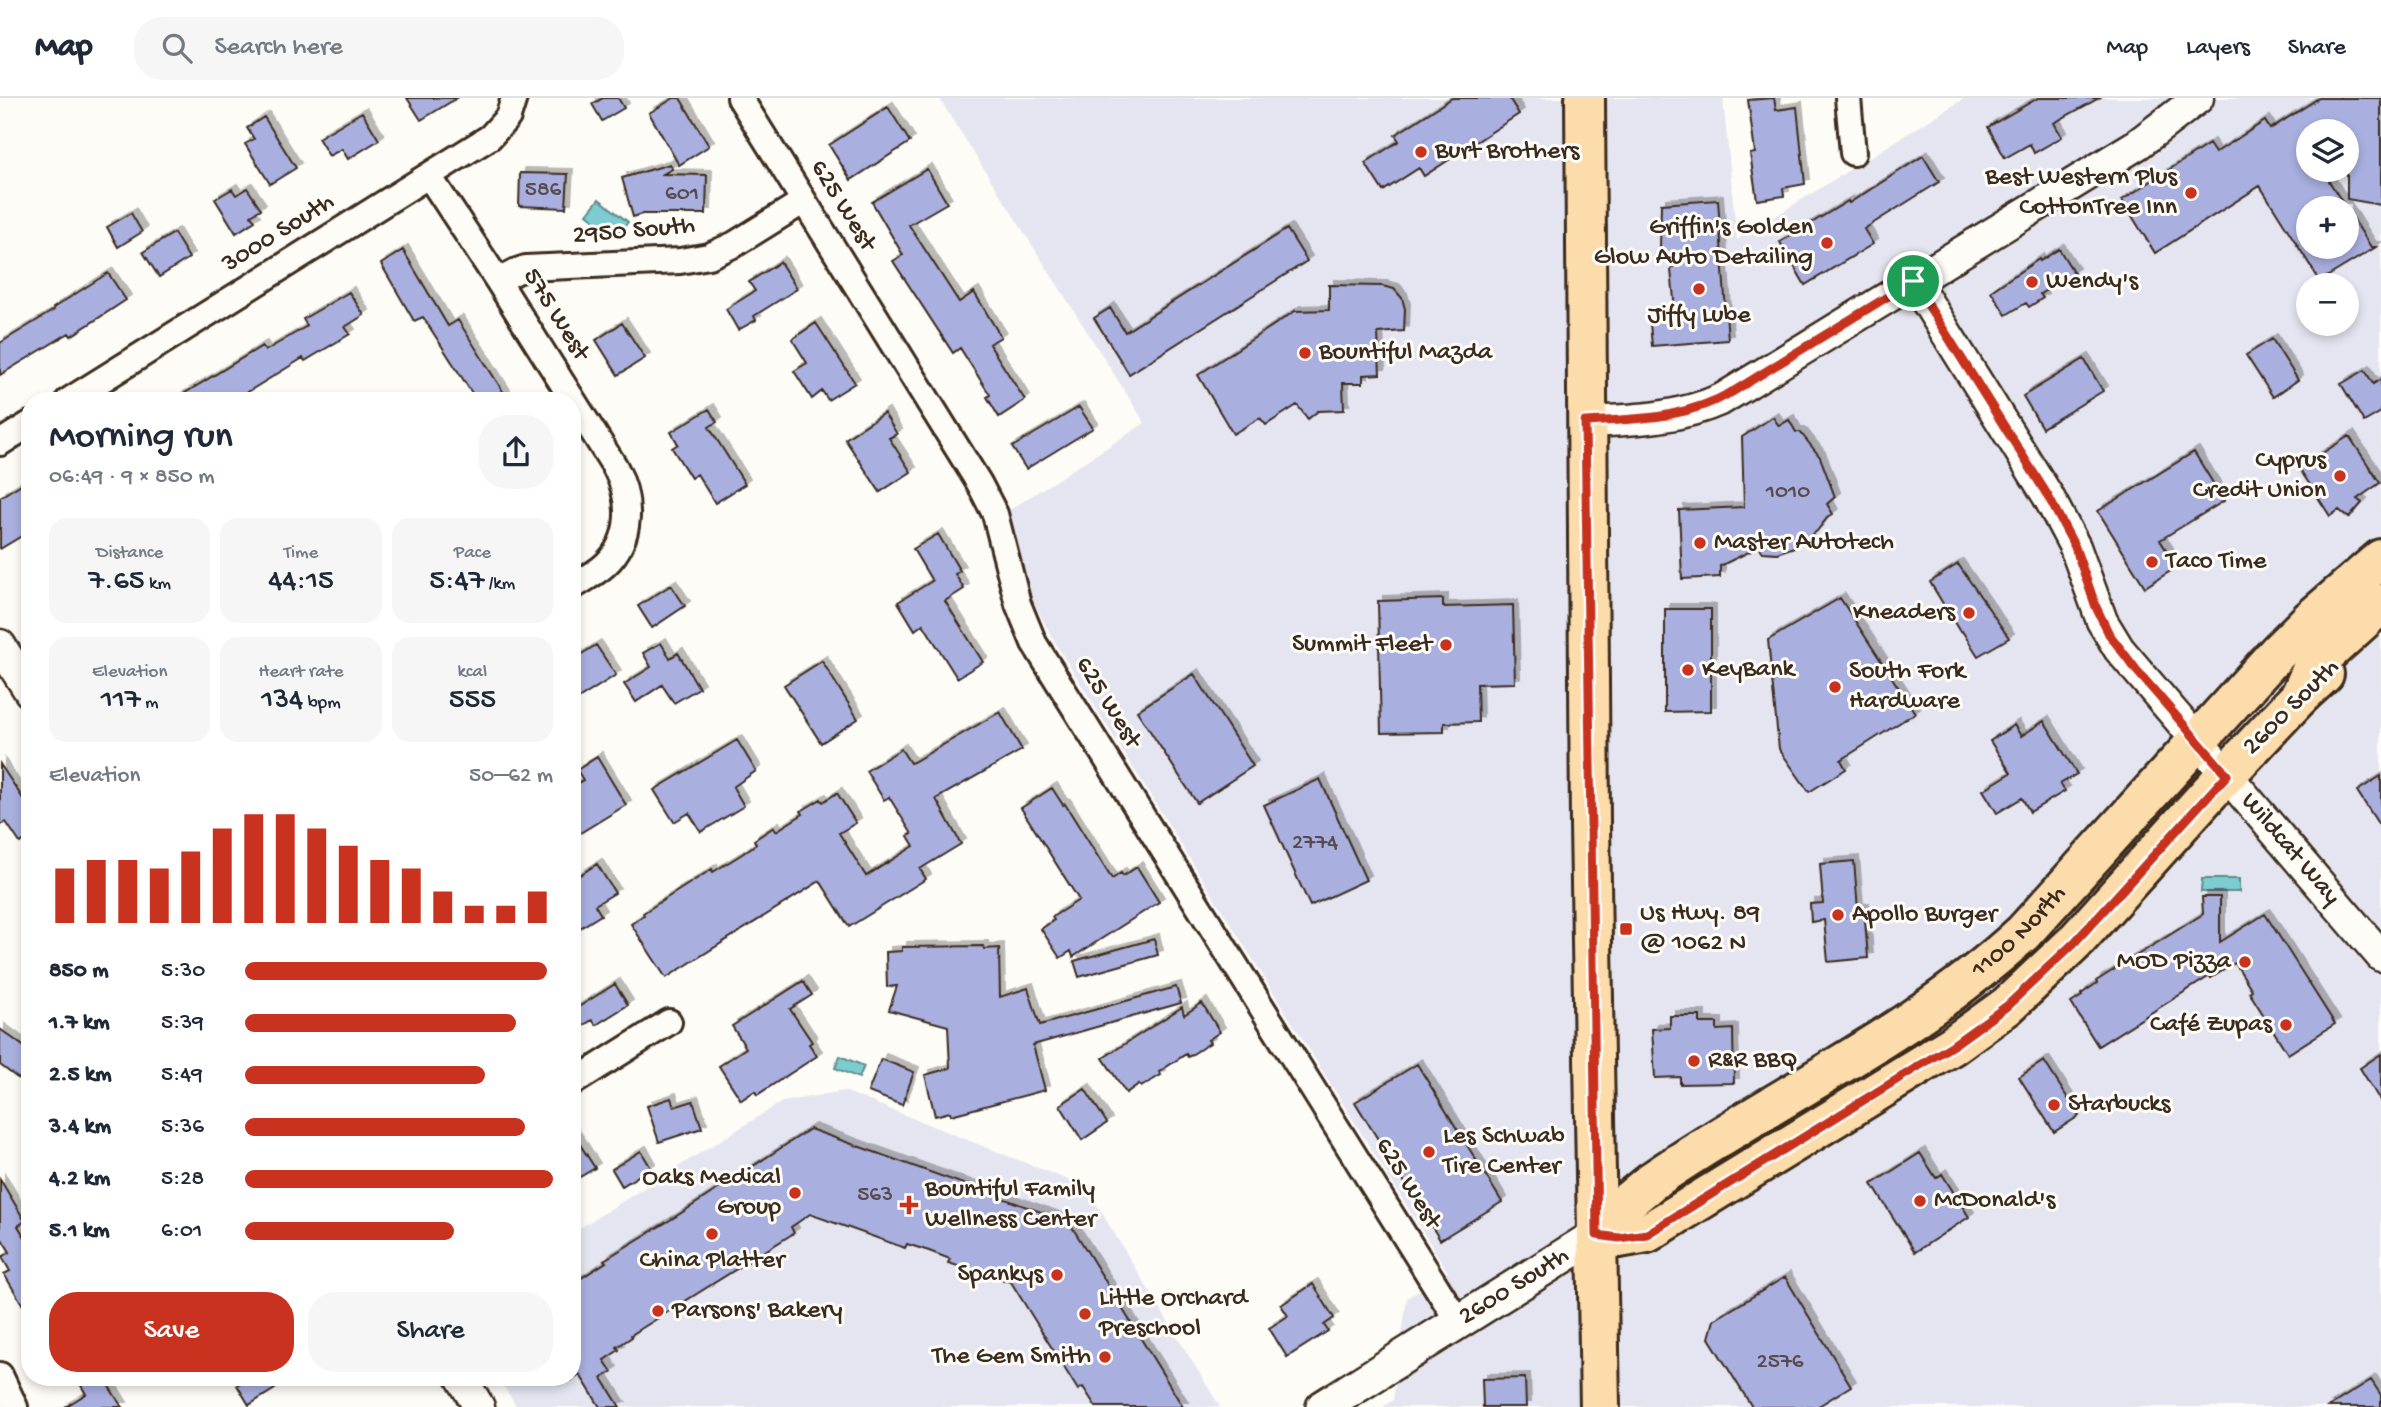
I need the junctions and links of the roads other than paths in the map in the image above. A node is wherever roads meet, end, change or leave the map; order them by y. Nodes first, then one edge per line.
1 (740, 98) edge
2 (1584, 98) edge
3 (1848, 98) edge
4 (2198, 98) edge
5 (513, 102) edge
6 (1853, 153) dead end
7 (429, 176) junction
8 (804, 201) junction
9 (498, 281) junction
10 (1913, 281) junction
11 (82, 392) edge
12 (568, 392) edge
13 (581, 413) edge
14 (1585, 422) junction
15 (21, 430) edge
16 (0, 443) edge
17 (2381, 559) edge
18 (581, 581) edge
19 (2381, 604) edge
20 (2381, 626) edge
21 (0, 645) edge
22 (21, 678) edge
23 (2300, 696) junction
24 (2198, 740) junction
25 (2227, 775) junction
26 (2381, 956) edge
27 (669, 1022) dead end
28 (581, 1077) edge
29 (1597, 1235) junction
30 (1459, 1323) junction
31 (0, 1375) edge
32 (466, 1386) edge
33 (15, 1407) edge
34 (479, 1407) edge
35 (1323, 1407) edge
36 (1600, 1407) edge

1 - 8 street, 625 West
2 - 14 main road
3 - 6 street
4 - 10 street
5 - 7 street, 3000 South
7 - 9 street, 575 West
7 - 11 street, 3000 South
8 - 9 street, 2950 South
8 - 30 street, 625 West
9 - 12 street, 575 West
10 - 14 street
10 - 24 street, Wildcat Way
13 - 18 street, 575 West
14 - 29 main road
15 - 16 street
17 - 24 main road, 1100 North
19 - 23 main road
20 - 23 main road, 2600 South
21 - 22 street
23 - 25 main road, 2600 South
24 - 25 street, Wildcat Way
24 - 29 main road, 1100 North
25 - 26 street, Wildcat Way
25 - 29 main road, 2600 South
27 - 28 street
29 - 30 main road, 2600 South
29 - 36 main road
30 - 35 main road, 2600 South
31 - 33 street
32 - 34 street

